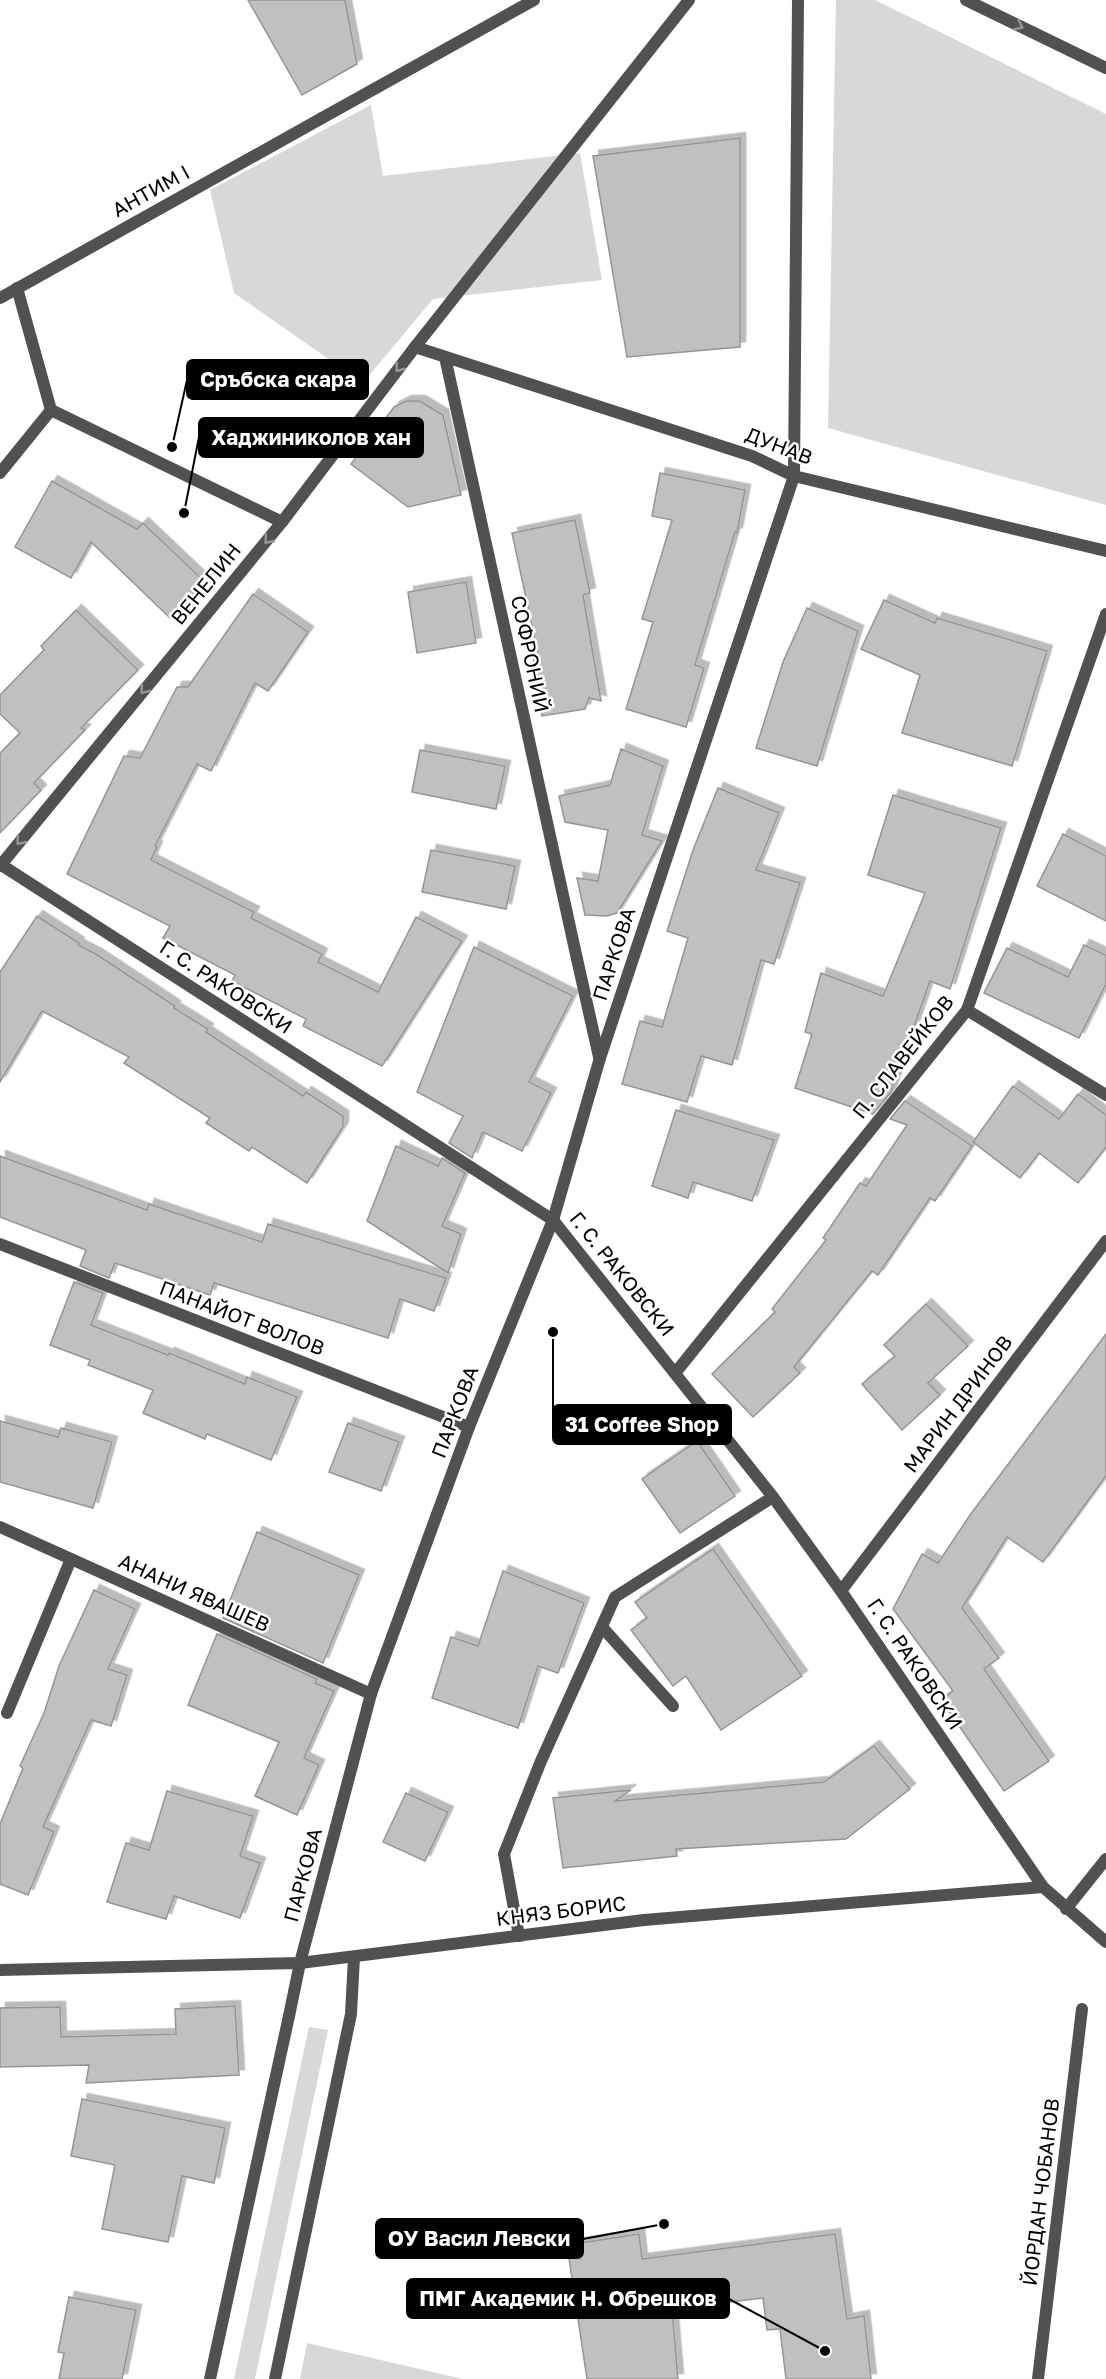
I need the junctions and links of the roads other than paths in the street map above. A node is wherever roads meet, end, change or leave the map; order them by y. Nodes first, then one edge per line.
1 (534, 0) edge
2 (688, 0) edge
3 (798, 0) edge
4 (966, 0) edge
5 (1106, 68) edge
6 (16, 288) junction
7 (0, 298) edge
8 (415, 346) junction
9 (445, 357) junction
10 (51, 410) junction
11 (0, 473) edge
12 (794, 476) junction
13 (282, 522) junction
14 (1106, 551) edge
15 (1106, 614) edge
16 (0, 865) edge
17 (967, 1010) junction
18 (600, 1059) junction
19 (1106, 1095) edge
20 (553, 1220) junction
21 (1106, 1241) edge
22 (0, 1245) edge
23 (676, 1372) junction
24 (469, 1427) junction
25 (773, 1497) junction
26 (0, 1527) edge
27 (71, 1559) junction
28 (841, 1591) junction
29 (602, 1627) junction
30 (371, 1694) junction
31 (673, 1706) dead end
32 (7, 1713) dead end
33 (1106, 1859) edge
34 (1043, 1887) junction
35 (1066, 1909) junction
36 (519, 1936) junction
37 (1106, 1942) edge
38 (354, 1957) junction
39 (300, 1963) junction
40 (0, 1970) edge
41 (1082, 2009) dead end
42 (210, 2379) edge
43 (275, 2379) edge
44 (1038, 2379) edge

1 - 6 street, АНТИМ I
2 - 8 street, ВЕНЕЛИН
3 - 12 street, ПАРКОВА
4 -> 5 street
6 - 7 street, АНТИМ I
6 - 10 street
8 - 9 street
8 -> 13 street, ВЕНЕЛИН
9 - 12 street, ДУНАВ
9 - 18 street, СОФРОНИЙ
10 - 11 street
10 - 13 street
12 - 14 street, ДУНАВ
12 - 18 street, ПАРКОВА
13 -> 16 street, ВЕНЕЛИН
15 - 17 street, П. СЛАВЕЙКОВ
16 - 20 street, Г. С. РАКОВСКИ
17 - 19 street
17 - 23 street, П. СЛАВЕЙКОВ
18 - 20 street, ПАРКОВА
20 - 23 street, Г. С. РАКОВСКИ
20 - 24 street, ПАРКОВА
21 - 28 street, МАРИН ДРИНОВ
22 - 24 street, ПАНАЙОТ ВОЛОВ
23 - 25 street, Г. С. РАКОВСКИ
24 - 30 street, ПАРКОВА
25 - 28 street, Г. С. РАКОВСКИ
25 - 29 street
26 - 27 street, АНАНИ ЯВАШЕВ
27 - 30 street, АНАНИ ЯВАШЕВ
27 - 32 street
28 - 34 street, Г. С. РАКОВСКИ
29 - 31 street
29 - 36 street
30 - 39 street, ПАРКОВА
33 - 35 street
34 - 35 street
34 - 36 street, КНЯЗ БОРИС
35 - 37 street
36 - 38 street, КНЯЗ БОРИС
38 - 39 street, КНЯЗ БОРИС
38 - 43 street
39 - 40 street, КНЯЗ БОРИС
39 - 42 street, ПАРКОВА
41 - 44 street, ЙОРДАН ЧОБАНОВ

